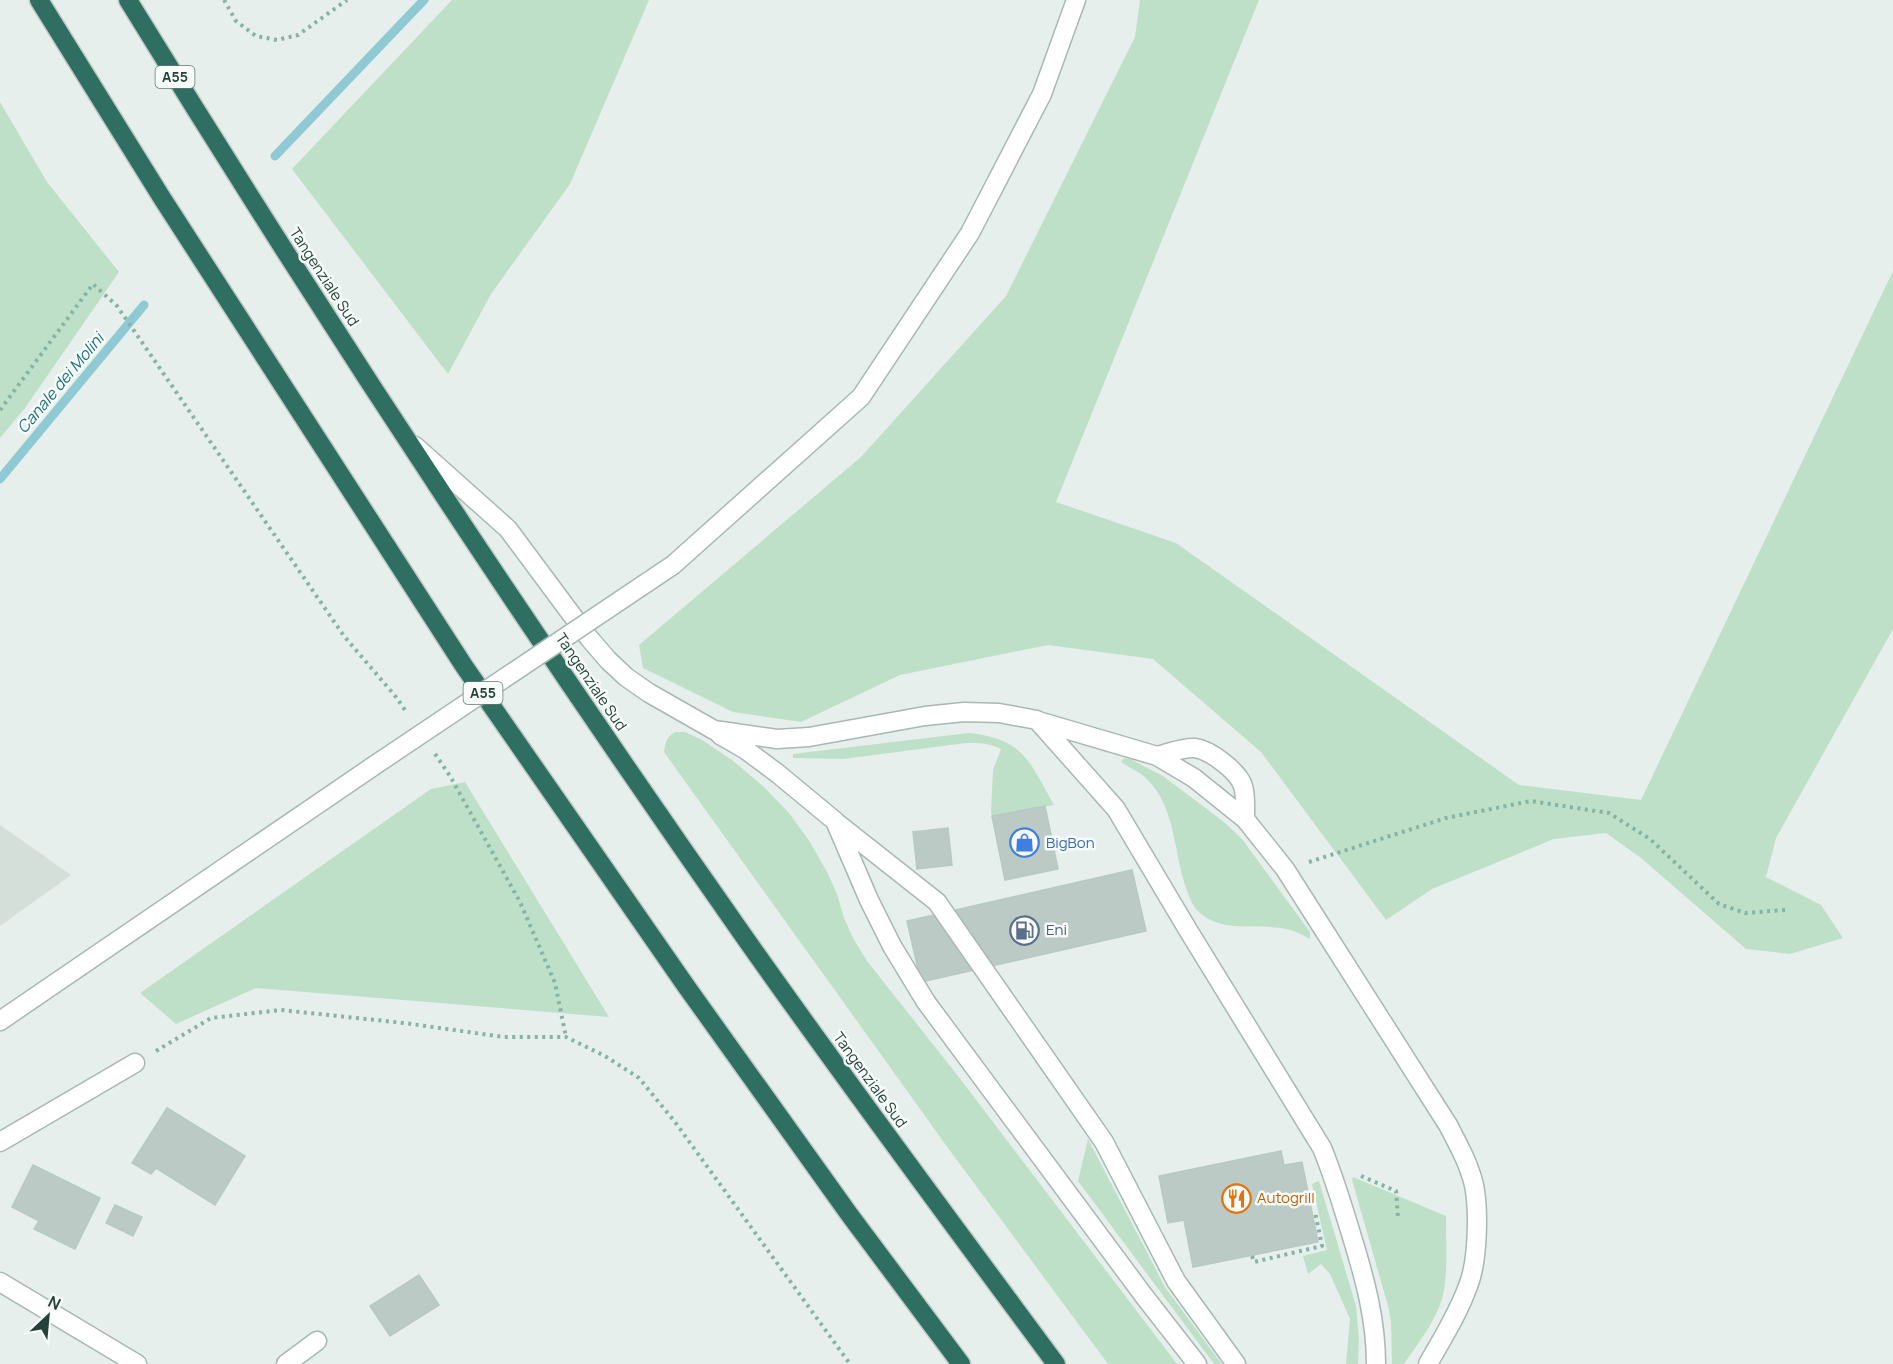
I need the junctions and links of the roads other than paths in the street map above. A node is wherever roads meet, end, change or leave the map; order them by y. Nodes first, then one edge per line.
1 (39, 0) edge
2 (128, 0) edge
3 (1076, 0) edge
4 (407, 439) junction
5 (1037, 720) junction
6 (714, 730) junction
7 (1157, 756) junction
8 (1245, 819) junction
9 (835, 822) junction
10 (0, 1021) edge
11 (135, 1063) road end
12 (0, 1142) edge
13 (0, 1282) edge
14 (317, 1341) dead end
15 (137, 1364) edge
16 (286, 1364) edge
17 (961, 1364) edge
18 (1056, 1364) edge
19 (1197, 1364) edge
20 (1236, 1364) edge
21 (1376, 1364) edge
22 (1428, 1364) edge

1 - 17 highway, A55
2 - 4 highway, Tangenziale Sud / A55
3 - 10 street, bridge
4 - 6 street
4 - 18 highway, Tangenziale Sud / A55
5 - 6 street
5 - 7 street
5 - 21 street
6 - 9 street
7 - 8 street
7 - 8 street
8 - 22 street
9 - 19 street
9 - 20 street
11 - 12 street
13 - 15 street
14 - 16 street

